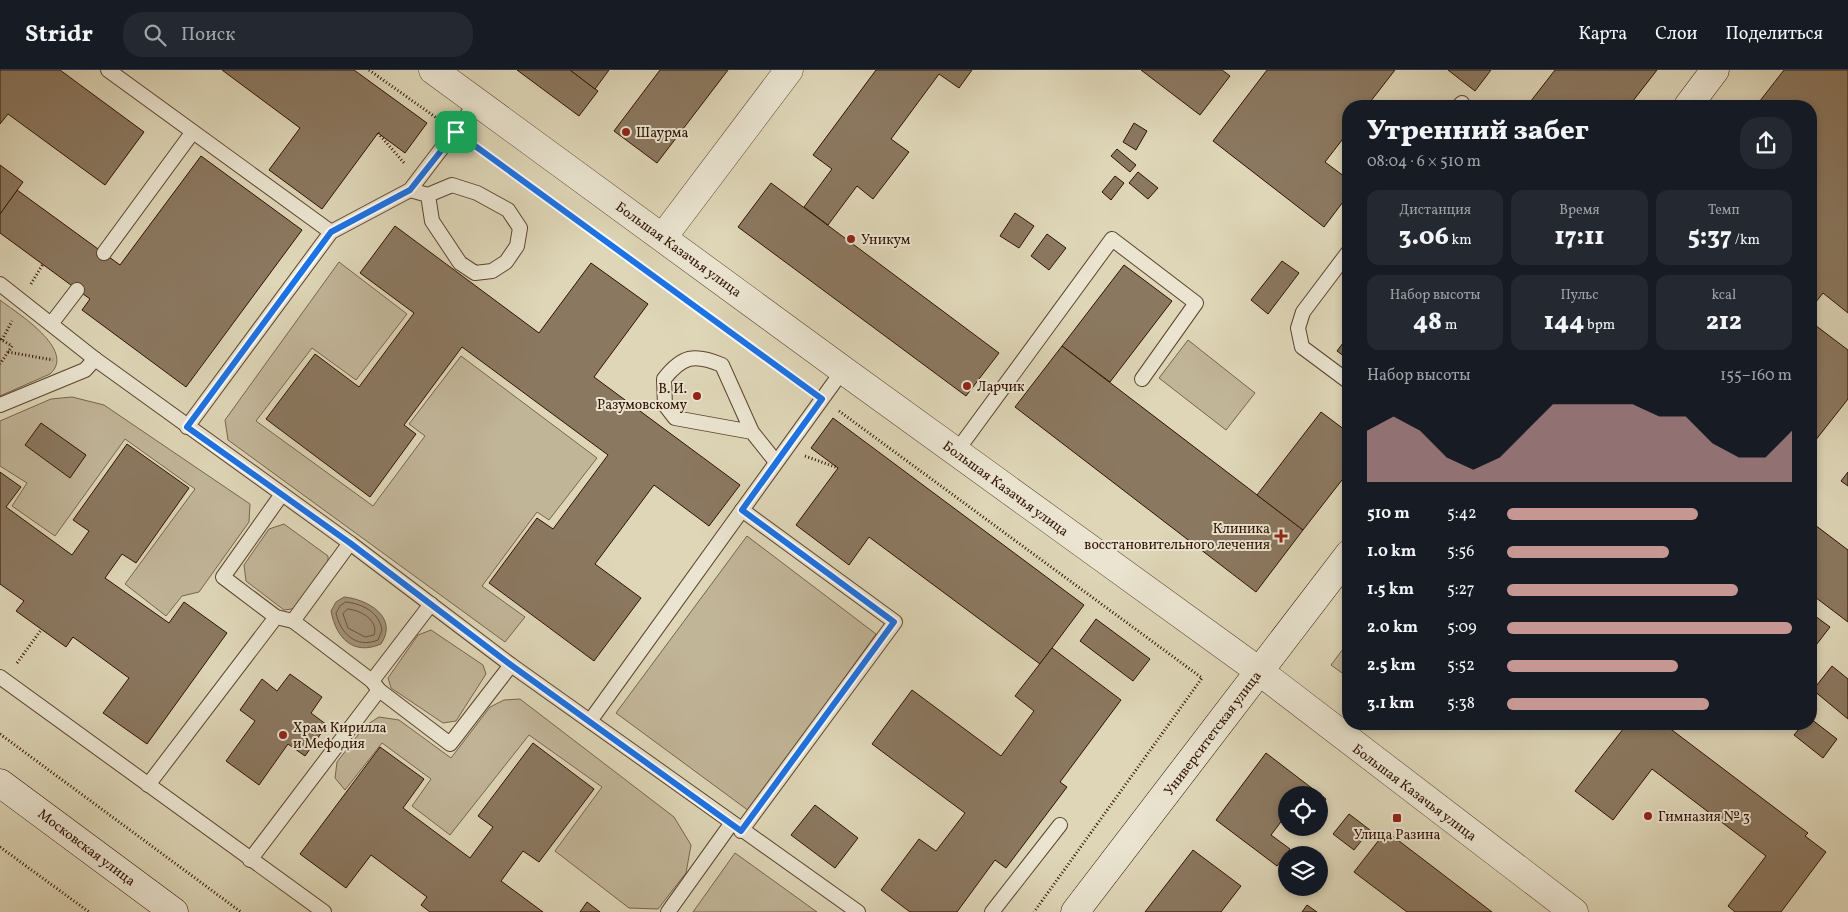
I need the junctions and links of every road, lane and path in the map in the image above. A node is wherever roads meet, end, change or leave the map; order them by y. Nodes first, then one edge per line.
1 (108, 70) edge
2 (369, 70) edge
3 (433, 70) edge
4 (789, 70) edge
5 (1715, 70) edge
6 (1692, 100) edge
7 (477, 102) junction
8 (456, 132) junction
9 (192, 133) junction
10 (378, 133) dead end
11 (414, 185) junction
12 (428, 195) junction
13 (331, 232) junction
14 (663, 237) junction
15 (104, 253) dead end
16 (1342, 260) edge
17 (0, 284) edge
18 (77, 290) dead end
19 (13, 319) dead end
20 (52, 324) junction
21 (1, 339) edge
22 (8, 352) junction
23 (95, 359) junction
24 (0, 364) edge
25 (84, 370) junction
26 (843, 370) junction
27 (1342, 377) edge
28 (1142, 379) dead end
29 (822, 399) junction
30 (0, 405) edge
31 (187, 427) junction
32 (752, 432) junction
33 (786, 448) junction
34 (956, 452) junction
35 (776, 462) junction
36 (838, 468) dead end
37 (282, 494) junction
38 (742, 510) junction
39 (350, 543) junction
40 (1342, 563) edge
41 (431, 604) junction
42 (276, 616) junction
43 (294, 621) junction
44 (41, 630) dead end
45 (511, 665) junction
46 (1260, 671) junction
47 (2, 678) edge
48 (376, 685) junction
49 (590, 721) junction
50 (0, 734) edge
51 (0, 783) edge
52 (148, 785) junction
53 (1060, 825) dead end
54 (736, 827) junction
55 (0, 847) edge
56 (250, 860) junction
57 (89, 912) edge
58 (174, 912) edge
59 (241, 912) edge
60 (324, 912) edge
61 (668, 912) edge
62 (858, 912) edge
63 (992, 912) edge
64 (1034, 912) edge
65 (1075, 912) edge
66 (1574, 912) edge

1 - 9 lane
2 - 8 path
3 - 7 street, Большая Казачья улица
4 - 14 street
5 - 6 street
7 - 8 lane
7 - 14 street, Большая Казачья улица
8 - 11 lane
8 - 29 path
9 - 13 lane
9 - 15 lane
10 - 11 path
11 - 12 lane
11 - 13 lane
12 - 12 lane
13 - 31 lane
14 - 26 street, Большая Казачья улица
16 - 27 lane
17 - 20 lane
18 - 20 lane
19 - 21 path
20 - 23 lane
21 - 22 path
22 - 24 path
22 - 25 path
23 - 25 lane
23 - 31 lane
25 - 30 lane
26 - 29 lane
26 - 34 street, Большая Казачья улица
28 - 34 lane
29 - 33 lane
29 - 64 path
31 - 37 lane
32 - 32 lane
32 - 35 lane
33 - 35 lane
33 - 36 path
34 - 46 street, Большая Казачья улица
35 - 38 lane
37 - 39 lane
37 - 42 lane
38 - 49 lane
38 - 54 lane
39 - 41 lane
39 - 43 lane
40 - 46 street, Университетская улица
41 - 45 lane
41 - 48 lane
42 - 43 lane
42 - 52 lane
43 - 48 lane
44 - 47 path
45 - 48 lane
45 - 49 lane
46 - 65 street, Университетская улица
46 - 66 street, Большая Казачья улица
47 - 52 lane
48 - 56 lane
49 - 54 lane
50 - 59 path
51 - 58 street, Московская улица
52 - 56 lane
53 - 63 lane
54 - 61 lane
54 - 62 lane
55 - 57 path
56 - 60 lane

